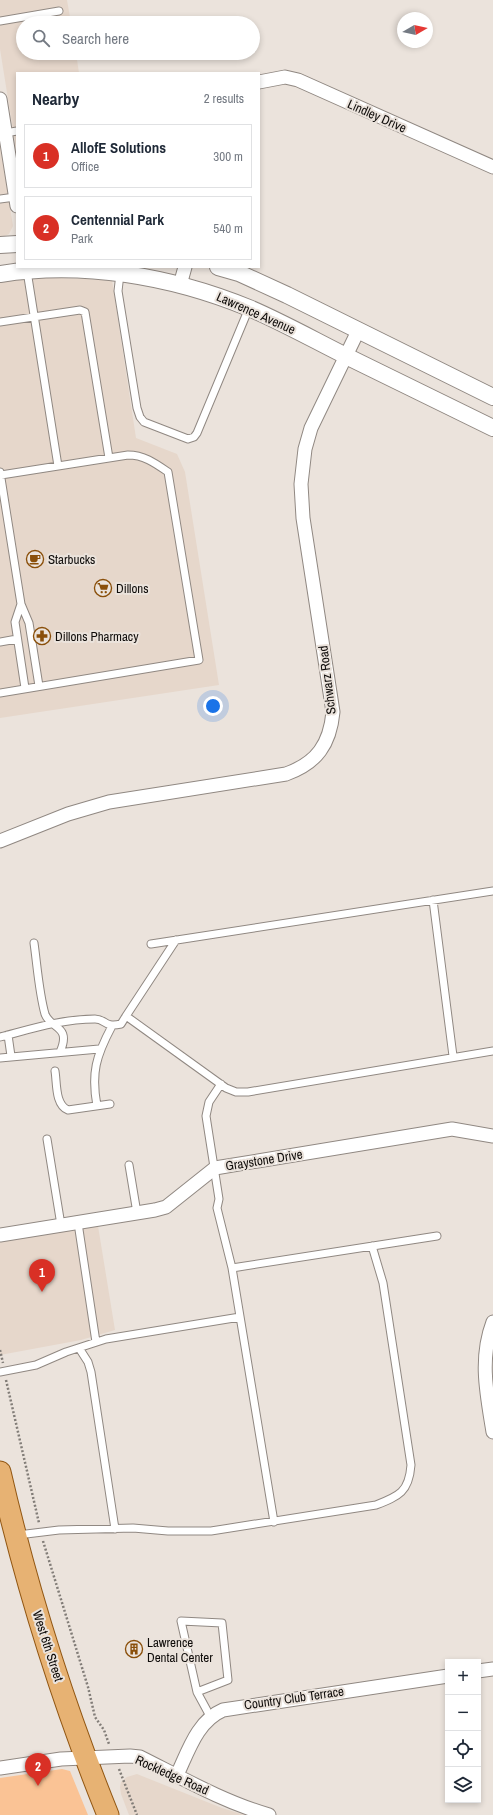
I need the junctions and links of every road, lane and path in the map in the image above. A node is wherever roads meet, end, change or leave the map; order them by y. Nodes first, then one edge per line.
1 (59, 11) dead end
2 (30, 16) edge
3 (16, 18) edge
4 (0, 21) edge
5 (260, 82) edge
6 (0, 99) edge
7 (7, 131) edge
8 (5, 161) edge
9 (493, 167) edge
10 (0, 199) edge
11 (16, 201) edge
12 (16, 244) edge
13 (0, 246) edge
14 (185, 268) edge
15 (222, 268) edge
16 (27, 269) edge
17 (0, 274) edge
18 (120, 274) junction
19 (180, 285) junction
20 (249, 308) junction
21 (34, 316) junction
22 (0, 322) edge
23 (358, 331) junction
24 (346, 356) junction
25 (493, 397) edge
26 (493, 428) edge
27 (109, 458) junction
28 (58, 466) junction
29 (0, 474) edge
30 (21, 604) junction
31 (17, 640) junction
32 (0, 642) edge
33 (39, 686) junction
34 (25, 688) junction
35 (0, 692) edge
36 (0, 841) edge
37 (493, 891) edge
38 (433, 900) junction
39 (176, 940) junction
40 (34, 943) dead end
41 (151, 944) dead end
42 (126, 1016) junction
43 (54, 1024) junction
44 (112, 1026) junction
45 (8, 1035) junction
46 (0, 1037) edge
47 (99, 1049) junction
48 (493, 1051) edge
49 (60, 1052) junction
50 (11, 1056) junction
51 (454, 1056) junction
52 (0, 1058) edge
53 (55, 1071) dead end
54 (221, 1084) junction
55 (110, 1104) dead end
56 (97, 1106) junction
57 (493, 1136) edge
58 (47, 1139) dead end
59 (129, 1165) dead end
60 (214, 1168) junction
61 (137, 1213) junction
62 (78, 1223) junction
63 (61, 1225) junction
64 (0, 1235) edge
65 (437, 1236) dead end
66 (372, 1246) junction
67 (232, 1268) junction
68 (240, 1317) junction
69 (493, 1322) edge
70 (96, 1342) junction
71 (79, 1348) junction
72 (0, 1350) edge
73 (2, 1371) edge
74 (493, 1432) edge
75 (0, 1472) edge
76 (4, 1505) edge
77 (274, 1522) junction
78 (115, 1529) junction
79 (41, 1532) junction
80 (15, 1535) junction
81 (493, 1669) edge
82 (481, 1671) edge
83 (445, 1676) edge
84 (197, 1692) junction
85 (210, 1716) junction
86 (106, 1737) dead end
87 (86, 1757) junction
88 (0, 1768) edge
89 (177, 1776) junction
90 (124, 1782) dead end
91 (108, 1815) edge
92 (137, 1815) edge
93 (269, 1815) edge

1 - 2 lane
3 - 4 lane
5 - 9 street, Lindley Drive
6 - 7 street
7 - 8 street
8 - 11 street
10 - 11 lane
12 - 13 street
14 - 19 street
15 - 23 street
16 - 17 street, Lawrence Avenue
16 - 18 street, Lawrence Avenue
16 - 21 lane
18 - 19 street, Lawrence Avenue
18 - 20 lane
19 - 20 street, Lawrence Avenue
20 - 24 street, Lawrence Avenue
21 - 22 lane
21 - 27 lane
21 - 28 lane
23 - 24 street, Schwarz Road
23 - 25 street
24 - 26 street, Lawrence Avenue
24 - 36 street, Schwarz Road
27 - 28 lane
27 - 33 lane
28 - 29 lane
29 - 30 lane
30 - 31 lane
30 - 33 lane
31 - 32 lane
31 - 34 lane
33 - 34 lane
34 - 35 lane
37 - 38 lane
38 - 39 lane
38 - 51 lane
39 - 41 lane
39 - 42 lane
40 - 43 lane
42 - 44 lane
42 - 54 lane
43 - 44 lane
43 - 45 lane
43 - 49 lane
44 - 47 lane
45 - 46 lane
45 - 50 lane
47 - 49 lane
47 - 56 lane
48 - 51 lane
49 - 50 lane
50 - 52 lane
51 - 54 lane
53 - 56 lane
54 - 60 lane
55 - 56 lane
57 - 60 street, Graystone Drive
58 - 63 lane
59 - 61 lane
60 - 61 street, Graystone Drive
60 - 67 lane
61 - 62 street, Graystone Drive
62 - 63 street, Graystone Drive
62 - 70 lane
63 - 64 street, Graystone Drive
65 - 66 lane
66 - 67 lane
66 - 77 lane
67 - 68 lane
68 - 70 lane
68 - 77 lane
69 - 74 street
70 - 71 lane
71 - 73 lane
71 - 78 lane
72 - 73 path
73 - 79 path
75 - 76 main road, West 6th Street
76 - 80 main road, West 6th Street
77 - 78 lane
78 - 79 lane
79 - 80 lane
79 - 86 path
80 - 87 main road, West 6th Street
81 - 82 street
83 - 85 street, Country Club Terrace
84 - 84 lane
84 - 85 lane
85 - 89 street
87 - 88 street, Rockledge Road
87 - 89 street, Rockledge Road
87 - 91 main road, West 6th Street
89 - 93 street, Rockledge Road
90 - 92 path

